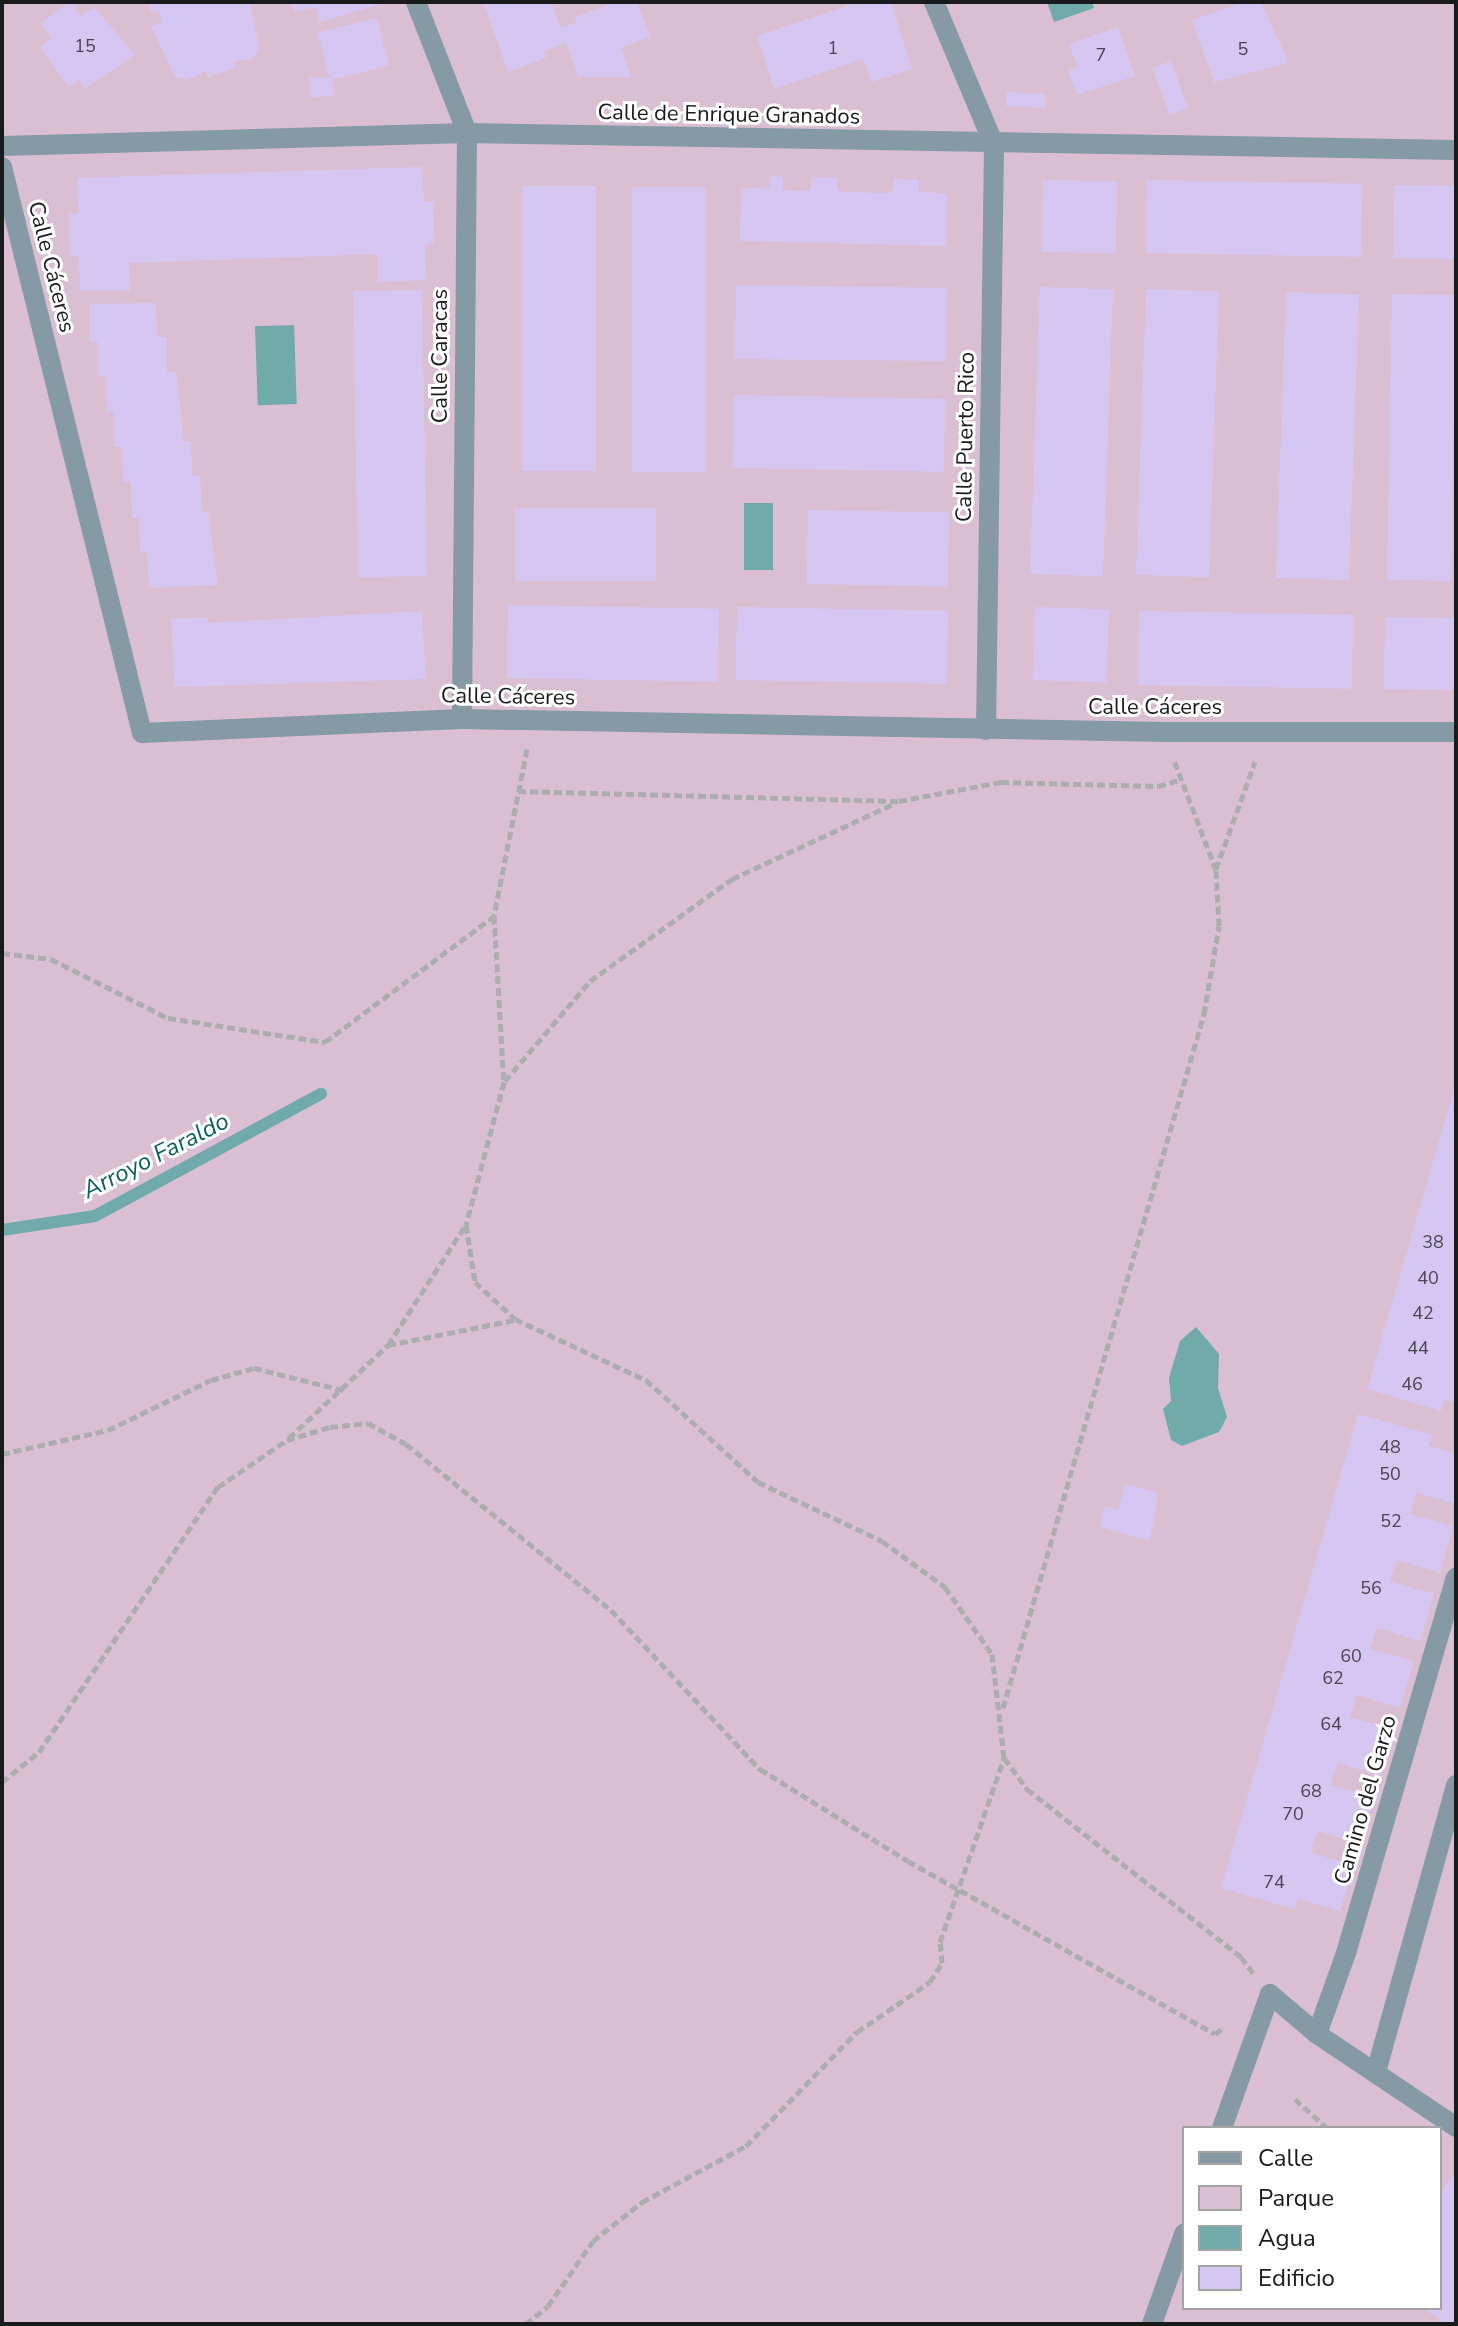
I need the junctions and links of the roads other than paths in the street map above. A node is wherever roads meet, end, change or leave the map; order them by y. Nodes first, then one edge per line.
1 (416, 2) edge
2 (934, 2) edge
3 (467, 133) junction
4 (994, 145) junction
5 (2, 146) edge
6 (1456, 150) edge
7 (2, 167) edge
8 (462, 719) junction
9 (986, 730) junction
10 (1456, 732) edge
11 (1456, 1578) edge
12 (1456, 1785) edge
13 (1317, 2034) junction
14 (1376, 2072) junction
15 (1223, 2126) edge
16 (1456, 2127) edge
17 (1182, 2240) edge
18 (1152, 2324) edge

1 - 3 street, Calle Caracas
2 - 4 street
3 - 4 street, Calle de Enrique Granados
3 - 5 street, Calle de Enrique Granados
3 - 8 street, Calle Caracas
4 - 6 street, Calle de Enrique Granados
4 - 9 street, Calle Puerto Rico
7 - 8 street, Calle Cáceres
8 - 9 street, Calle Cáceres
9 - 10 street, Calle Cáceres
11 - 13 street, Camino del Garzo
12 - 14 street
13 - 14 street
13 - 15 street
14 - 16 street
17 - 18 street

